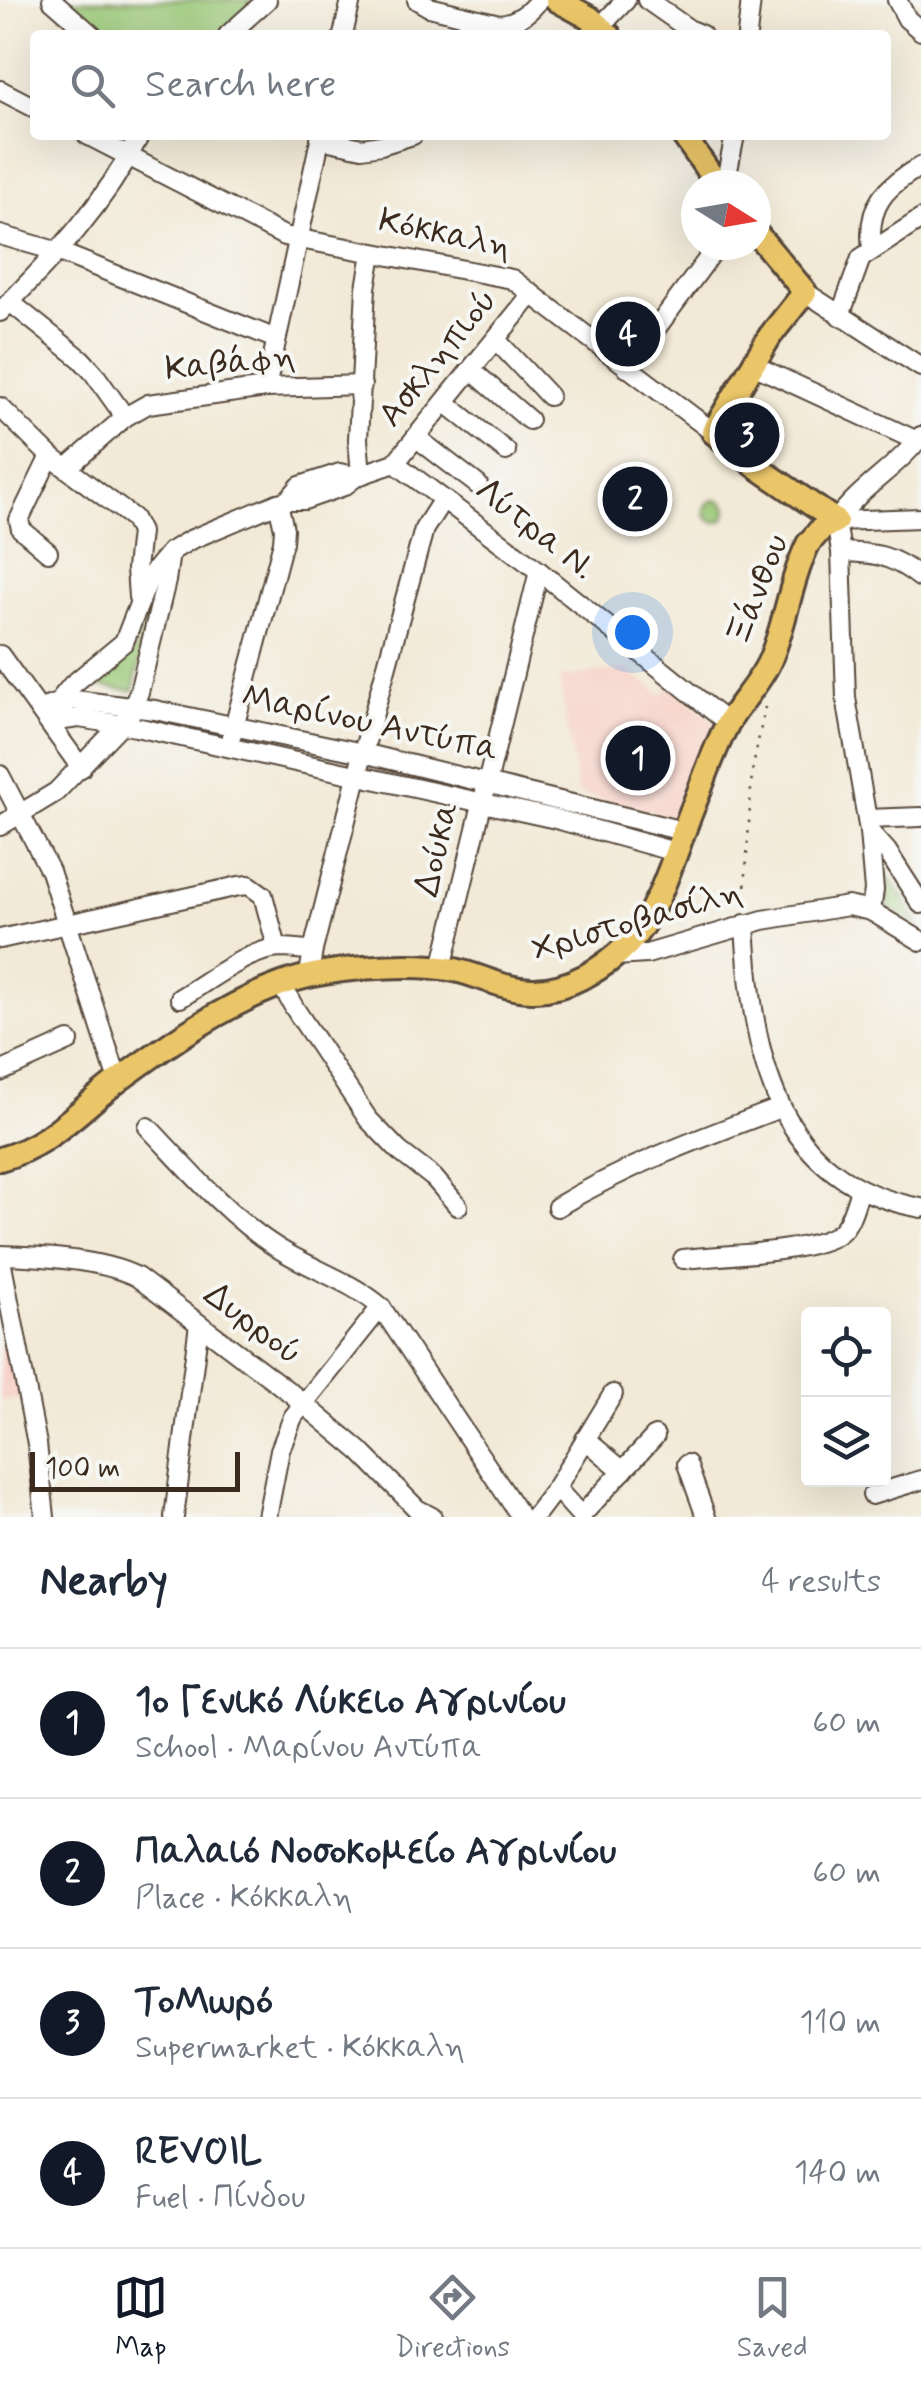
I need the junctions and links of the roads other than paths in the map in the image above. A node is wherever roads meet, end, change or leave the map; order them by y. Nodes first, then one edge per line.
1 (52, 0) edge
2 (266, 0) edge
3 (350, 0) edge
4 (417, 0) edge
5 (539, 0) edge
6 (557, 0) edge
7 (626, 0) edge
8 (647, 0) edge
9 (751, 0) edge
10 (896, 0) edge
11 (86, 30) edge
12 (233, 30) edge
13 (344, 30) edge
14 (598, 30) edge
15 (603, 30) edge
16 (690, 30) edge
17 (748, 30) edge
18 (921, 32) edge
19 (0, 90) edge
20 (30, 105) edge
21 (98, 140) edge
22 (137, 140) edge
23 (319, 140) edge
24 (331, 140) edge
25 (398, 140) edge
26 (687, 140) edge
27 (734, 140) edge
28 (129, 156) junction
29 (921, 166) edge
30 (710, 170) edge
31 (725, 170) edge
32 (921, 220) edge
33 (0, 235) edge
34 (297, 240) junction
35 (872, 249) junction
36 (771, 251) edge
37 (58, 252) junction
38 (372, 253) junction
39 (707, 260) edge
40 (806, 292) junction
41 (532, 294) junction
42 (5, 307) edge
43 (840, 316) junction
44 (276, 339) junction
45 (500, 344) dead end
46 (753, 365) junction
47 (921, 367) edge
48 (626, 368) junction
49 (476, 374) dead end
50 (362, 386) junction
51 (266, 388) junction
52 (549, 396) dead end
53 (451, 406) dead end
54 (0, 408) edge
55 (125, 417) junction
56 (529, 420) dead end
57 (713, 432) junction
58 (919, 439) edge
59 (422, 442) dead end
60 (506, 451) dead end
61 (50, 456) junction
62 (396, 463) junction
63 (67, 468) junction
64 (359, 476) junction
65 (478, 485) dead end
66 (443, 499) junction
67 (283, 502) junction
68 (921, 518) edge
69 (836, 522) junction
70 (48, 552) dead end
71 (170, 552) junction
72 (841, 552) junction
73 (539, 571) junction
74 (921, 578) edge
75 (139, 603) junction
76 (0, 655) edge
77 (134, 707) junction
78 (53, 713) junction
79 (122, 724) junction
80 (728, 724) junction
81 (234, 726) junction
82 (228, 747) junction
83 (363, 753) junction
84 (81, 768) junction
85 (0, 774) edge
86 (357, 777) junction
87 (487, 782) junction
88 (480, 803) junction
89 (578, 805) junction
90 (21, 815) junction
91 (921, 817) edge
92 (572, 824) junction
93 (868, 825) junction
94 (0, 826) edge
95 (679, 842) junction
96 (921, 904) edge
97 (872, 911) junction
98 (745, 924) junction
99 (67, 926) junction
100 (0, 940) edge
101 (921, 941) edge
102 (277, 948) junction
103 (313, 950) junction
104 (616, 956) junction
105 (442, 968) junction
106 (310, 975) junction
107 (281, 984) junction
108 (180, 998) dead end
109 (69, 1042) dead end
110 (0, 1072) edge
111 (118, 1081) junction
112 (780, 1108) junction
113 (148, 1126) dead end
114 (0, 1159) edge
115 (860, 1190) junction
116 (458, 1206) dead end
117 (557, 1207) dead end
118 (921, 1208) edge
119 (0, 1255) edge
120 (683, 1258) dead end
121 (381, 1307) junction
122 (199, 1324) junction
123 (613, 1394) dead end
124 (303, 1403) junction
125 (655, 1436) dead end
126 (586, 1438) junction
127 (687, 1464) dead end
128 (622, 1472) junction
129 (921, 1480) edge
130 (556, 1488) junction
131 (872, 1495) dead end
132 (425, 1515) edge
133 (45, 1517) edge
134 (174, 1517) edge
135 (267, 1517) edge
136 (520, 1517) edge
137 (534, 1517) edge
138 (582, 1517) edge
139 (706, 1517) edge

1 - 11 street
2 - 12 street
3 - 13 street
4 - 5 street
6 - 14 main road
7 - 15 street
8 - 16 street
9 - 17 street
10 - 18 street
19 - 20 street
21 - 28 street, Κόκκαλη
22 - 28 street
23 - 34 street
24 - 25 street
26 - 30 main road
27 - 31 street
28 - 34 street, Κόκκαλη
28 - 37 street
29 - 35 street
32 - 35 street
33 - 37 street
34 - 38 street, Κόκκαλη
34 - 44 street
35 - 43 street
36 - 40 main road
37 - 42 street
37 - 44 street
38 - 41 street, Κόκκαλη
38 - 50 street
39 - 48 street
40 - 43 street
40 - 46 main road
41 - 48 street, Κόκκαλη
41 - 62 street, Ασκληπιού
42 - 55 street
43 - 47 street
44 - 51 street
45 - 52 street
46 - 57 main road
46 - 58 street
48 - 57 street, Κόκκαλη
49 - 56 street
50 - 51 street, Καβάφη
50 - 64 street
51 - 55 street, Καβάφη
53 - 60 street
54 - 61 street
55 - 63 street, Καβάφη
57 - 69 main road, Κόκκαλη
58 - 69 street
59 - 65 street
61 - 63 street
61 - 70 street
62 - 64 street
62 - 66 street, Λύτρα Ν.
63 - 75 street
64 - 67 street
66 - 73 street, Λύτρα Ν.
66 - 83 street
67 - 71 street
67 - 81 street
68 - 69 street
69 - 72 street
69 - 80 main road, Ξάνθου
71 - 75 street
71 - 77 street
72 - 74 street
72 - 93 street
73 - 80 street, Λύτρα Ν.
73 - 87 street, Δούκα
75 - 78 street
76 - 78 street
77 - 78 street, Μαρίνου Αντύπα
77 - 79 street
77 - 81 street, Μαρίνου Αντύπα
78 - 79 street, Μαρίνου Αντύπα
78 - 84 street
79 - 82 street, Μαρίνου Αντύπα
79 - 84 street
80 - 95 main road, Ξάνθου
81 - 82 street
81 - 83 street, Μαρίνου Αντύπα
82 - 86 street, Μαρίνου Αντύπα
83 - 86 street
83 - 87 street, Μαρίνου Αντύπα
84 - 90 street
85 - 90 street
86 - 88 street, Μαρίνου Αντύπα
86 - 103 street
87 - 88 street, Δούκα
87 - 89 street, Μαρίνου Αντύπα
88 - 92 street, Μαρίνου Αντύπα
88 - 105 street, Δούκα
89 - 92 street
89 - 95 street, Μαρίνου Αντύπα
90 - 94 street
90 - 99 street
91 - 93 street
92 - 95 street, Μαρίνου Αντύπα
93 - 96 street
93 - 97 street
95 - 104 main road, Ξάνθου
97 - 98 street, Χριστοβασίλη
97 - 101 street, Χριστοβασίλη
98 - 104 street, Χριστοβασίλη
98 - 112 street
99 - 100 street
99 - 102 street
99 - 111 street
102 - 103 street
102 - 108 street
103 - 106 street
104 - 105 main road, Χριστοβασίλη
105 - 106 main road, Χριστοβασίλη
106 - 107 main road, Χριστοβασίλη
107 - 111 main road, Χριστοβασίλη
107 - 116 street
109 - 110 street
111 - 114 main road, Χριστοβασίλη
112 - 115 street
112 - 117 street
113 - 121 street
115 - 118 street
115 - 120 street
119 - 122 street, Δυρρού
119 - 133 street
121 - 124 street
121 - 136 street
122 - 124 street, Δυρρού
122 - 134 street
123 - 126 street
124 - 132 street, Δυρρού
124 - 135 street
125 - 128 street
126 - 128 street
126 - 130 street
127 - 139 street
128 - 138 street
129 - 131 street
130 - 137 street
130 - 138 street

